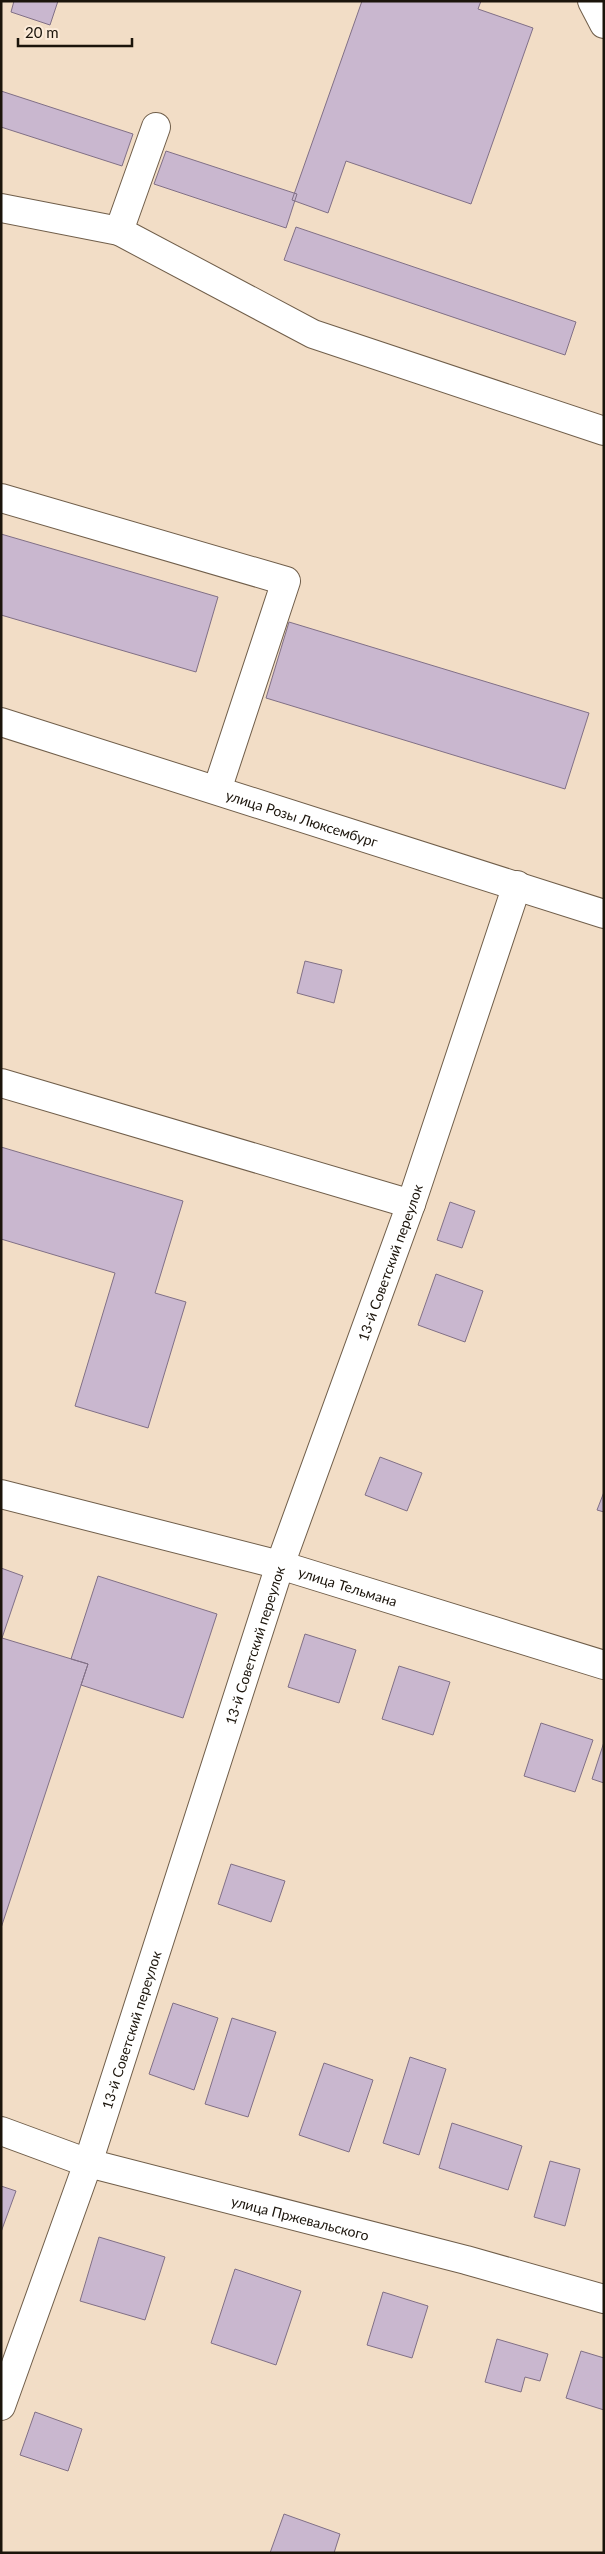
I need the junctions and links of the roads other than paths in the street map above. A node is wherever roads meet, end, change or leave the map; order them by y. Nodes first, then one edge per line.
1 (592, 1) edge
2 (604, 24) edge
3 (156, 127) dead end
4 (1, 208) edge
5 (119, 232) junction
6 (604, 431) edge
7 (1, 498) edge
8 (1, 722) edge
9 (217, 790) junction
10 (516, 885) junction
11 (604, 914) edge
12 (1, 1083) edge
13 (411, 1204) junction
14 (1, 1494) edge
15 (280, 1565) junction
16 (604, 1665) edge
17 (1, 2131) edge
18 (88, 2164) junction
19 (604, 2299) edge
20 (1, 2406) edge

1 - 2 street
3 - 5 street
4 - 5 street
5 - 6 street
7 - 9 street
8 - 9 street, улица Розы Люксембург
9 - 10 street, улица Розы Люксембург
10 - 11 street, улица Розы Люксембург
10 - 13 street, 13-й Советский переулок
12 - 13 street
13 - 15 street, 13-й Советский переулок
14 - 15 street, улица Тельмана
15 - 16 street, улица Тельмана
15 - 18 street, 13-й Советский переулок
17 - 18 street, улица Пржевальского
18 - 19 street, улица Пржевальского
18 - 20 street, 13-й Советский переулок

